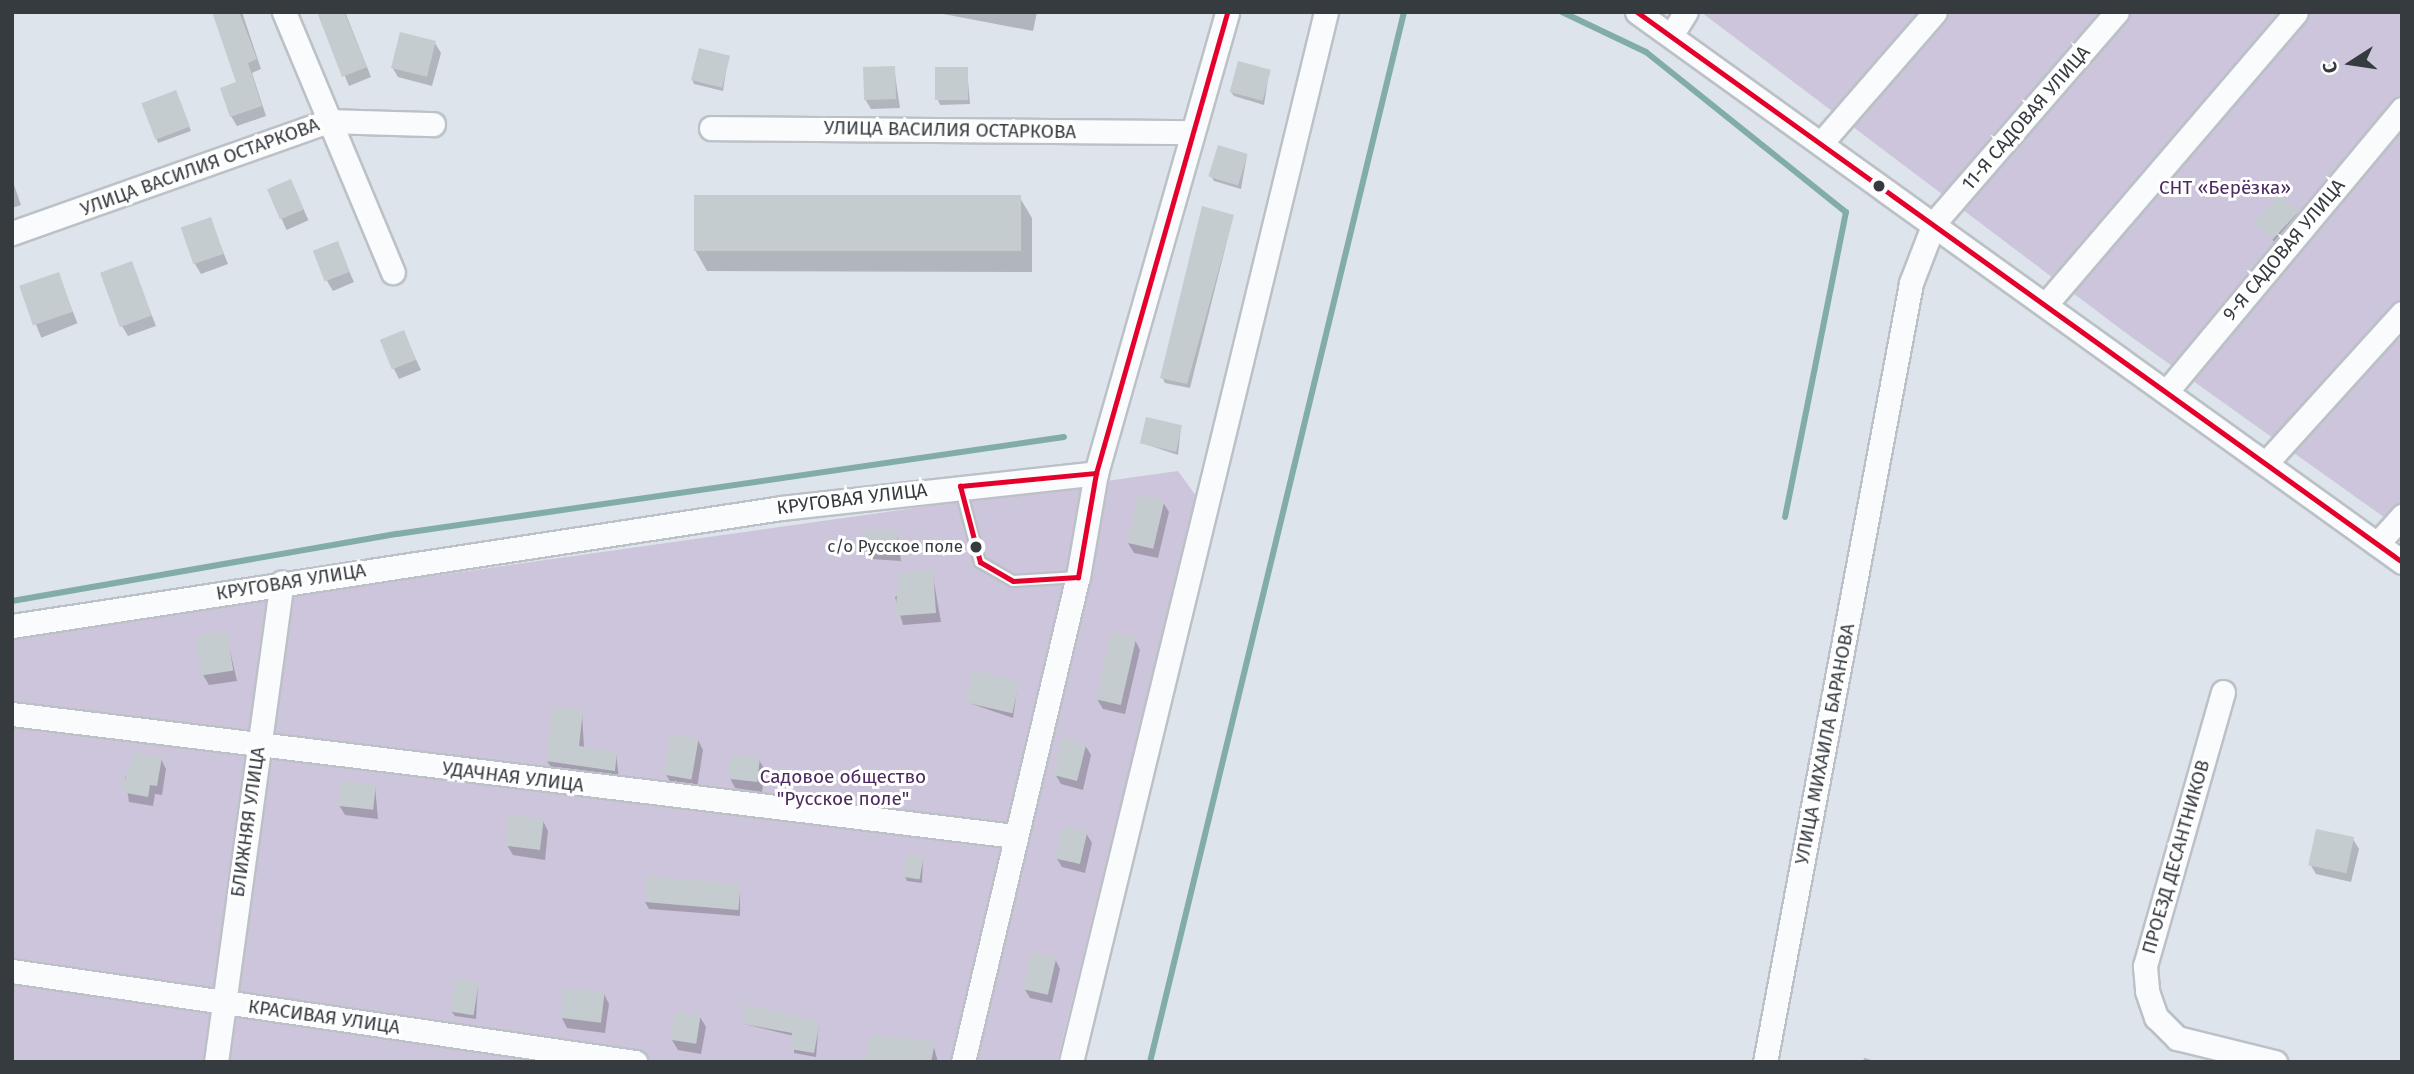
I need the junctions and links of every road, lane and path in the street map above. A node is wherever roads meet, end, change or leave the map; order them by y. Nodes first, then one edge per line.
1 (284, 12) edge
2 (1227, 12) edge
3 (1326, 12) edge
4 (1637, 12) edge
5 (1686, 12) edge
6 (1935, 12) edge
7 (2117, 12) edge
8 (2296, 12) edge
9 (1672, 34) junction
10 (2402, 109) edge
11 (329, 121) junction
12 (433, 124) dead end
13 (710, 128) dead end
14 (1189, 132) junction
15 (1822, 142) junction
16 (1934, 223) junction
17 (12, 233) edge
18 (393, 272) dead end
19 (2046, 304) junction
20 (2402, 313) edge
21 (2167, 391) junction
22 (2266, 463) junction
23 (1096, 472) junction
24 (960, 486) junction
25 (2402, 516) edge
26 (2377, 544) junction
27 (2402, 562) edge
28 (1077, 577) junction
29 (282, 583) junction
30 (12, 626) edge
31 (2223, 692) dead end
32 (12, 714) edge
33 (258, 746) junction
34 (1015, 836) junction
35 (12, 971) edge
36 (223, 1003) junction
37 (216, 1062) edge
38 (635, 1062) edge
39 (963, 1062) edge
40 (1071, 1062) edge
41 (1765, 1062) edge
42 (2275, 1062) edge

1 - 11 street
2 - 14 street
3 - 40 street
4 - 9 street
5 - 9 street
6 - 15 street
7 - 16 street, 11-Я САДОВАЯ УЛИЦА
8 - 19 street
9 - 15 street
10 - 21 street, 9-Я САДОВАЯ УЛИЦА
11 - 12 street, УЛИЦА ВАСИЛИЯ ОСТАРКОВА
11 - 17 street, УЛИЦА ВАСИЛИЯ ОСТАРКОВА
11 - 18 street
13 - 14 street, УЛИЦА ВАСИЛИЯ ОСТАРКОВА
14 - 23 street
15 - 16 street
16 - 19 street
16 - 41 street, УЛИЦА МИХАИЛА БАРАНОВА
19 - 21 street
20 - 22 street
21 - 22 street
22 - 26 street
23 - 24 street, КРУГОВАЯ УЛИЦА
23 - 28 street
24 - 28 lane
24 - 29 street, КРУГОВАЯ УЛИЦА
25 - 26 street
26 - 27 street
28 - 34 street
29 - 30 street, КРУГОВАЯ УЛИЦА
29 - 33 street, БЛИЖНЯЯ УЛИЦА
31 - 42 street, ПРОЕЗД ДЕСАНТНИКОВ
32 - 33 street, УДАЧНАЯ УЛИЦА
33 - 34 street, УДАЧНАЯ УЛИЦА
33 - 36 street, БЛИЖНЯЯ УЛИЦА
34 - 39 street
35 - 36 street, КРАСИВАЯ УЛИЦА
36 - 37 street, БЛИЖНЯЯ УЛИЦА
36 - 38 street, КРАСИВАЯ УЛИЦА

